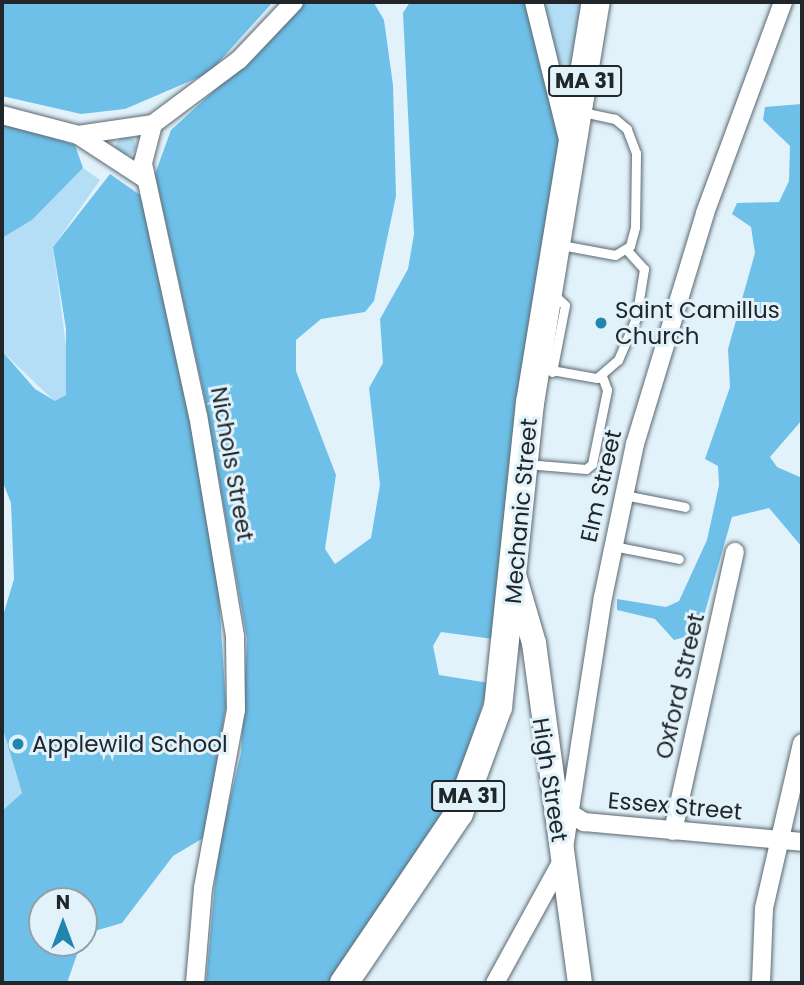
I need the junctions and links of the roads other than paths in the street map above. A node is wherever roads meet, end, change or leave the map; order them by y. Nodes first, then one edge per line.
1 (294, 2) edge
2 (534, 2) edge
3 (596, 2) edge
4 (783, 2) edge
5 (281, 9) edge
6 (581, 112) junction
7 (2, 115) edge
8 (153, 124) junction
9 (78, 135) junction
10 (574, 159) junction
11 (144, 178) junction
12 (559, 244) junction
13 (627, 250) junction
14 (545, 370) junction
15 (603, 376) junction
16 (523, 464) junction
17 (624, 495) junction
18 (685, 507) dead end
19 (612, 546) junction
20 (735, 552) dead end
21 (679, 559) dead end
22 (516, 578) junction
23 (802, 743) edge
24 (552, 796) junction
25 (571, 816) junction
26 (592, 823) junction
27 (673, 831) junction
28 (779, 840) junction
29 (802, 842) edge
30 (562, 861) junction
31 (195, 983) edge
32 (344, 983) edge
33 (495, 983) edge
34 (580, 983) edge
35 (761, 983) edge

1 - 5 street
2 - 10 street
3 - 6 main road, Mechanic Street / MA 31
4 - 17 street, Elm Street
5 - 8 street
6 - 10 main road, Mechanic Street / MA 31
6 - 13 lane
7 - 9 street
8 - 9 street
8 - 11 street, Nichols Street
9 - 11 street
10 - 12 main road, Mechanic Street / MA 31
11 - 31 street, Nichols Street
12 - 13 lane
12 - 14 main road, Mechanic Street / MA 31
13 - 15 lane
14 - 15 lane
14 - 16 main road, Mechanic Street / MA 31
15 - 16 lane
16 - 22 main road, Mechanic Street / MA 31
17 - 18 lane
17 - 19 street, Elm Street
19 - 21 lane
19 - 25 street, Elm Street
20 - 27 street, Oxford Street
22 - 24 main road, High Street
22 - 32 main road, Mechanic Street / MA 31
23 - 28 street
24 - 25 street
24 - 30 main road, High Street
25 - 26 street
25 - 30 street, Elm Street
26 - 27 street, Essex Street
26 - 30 street, Essex Street
27 - 28 street, Essex Street
28 - 29 street, Essex Street
28 - 35 street
30 - 33 street, Elm Street
30 - 34 main road, High Street

